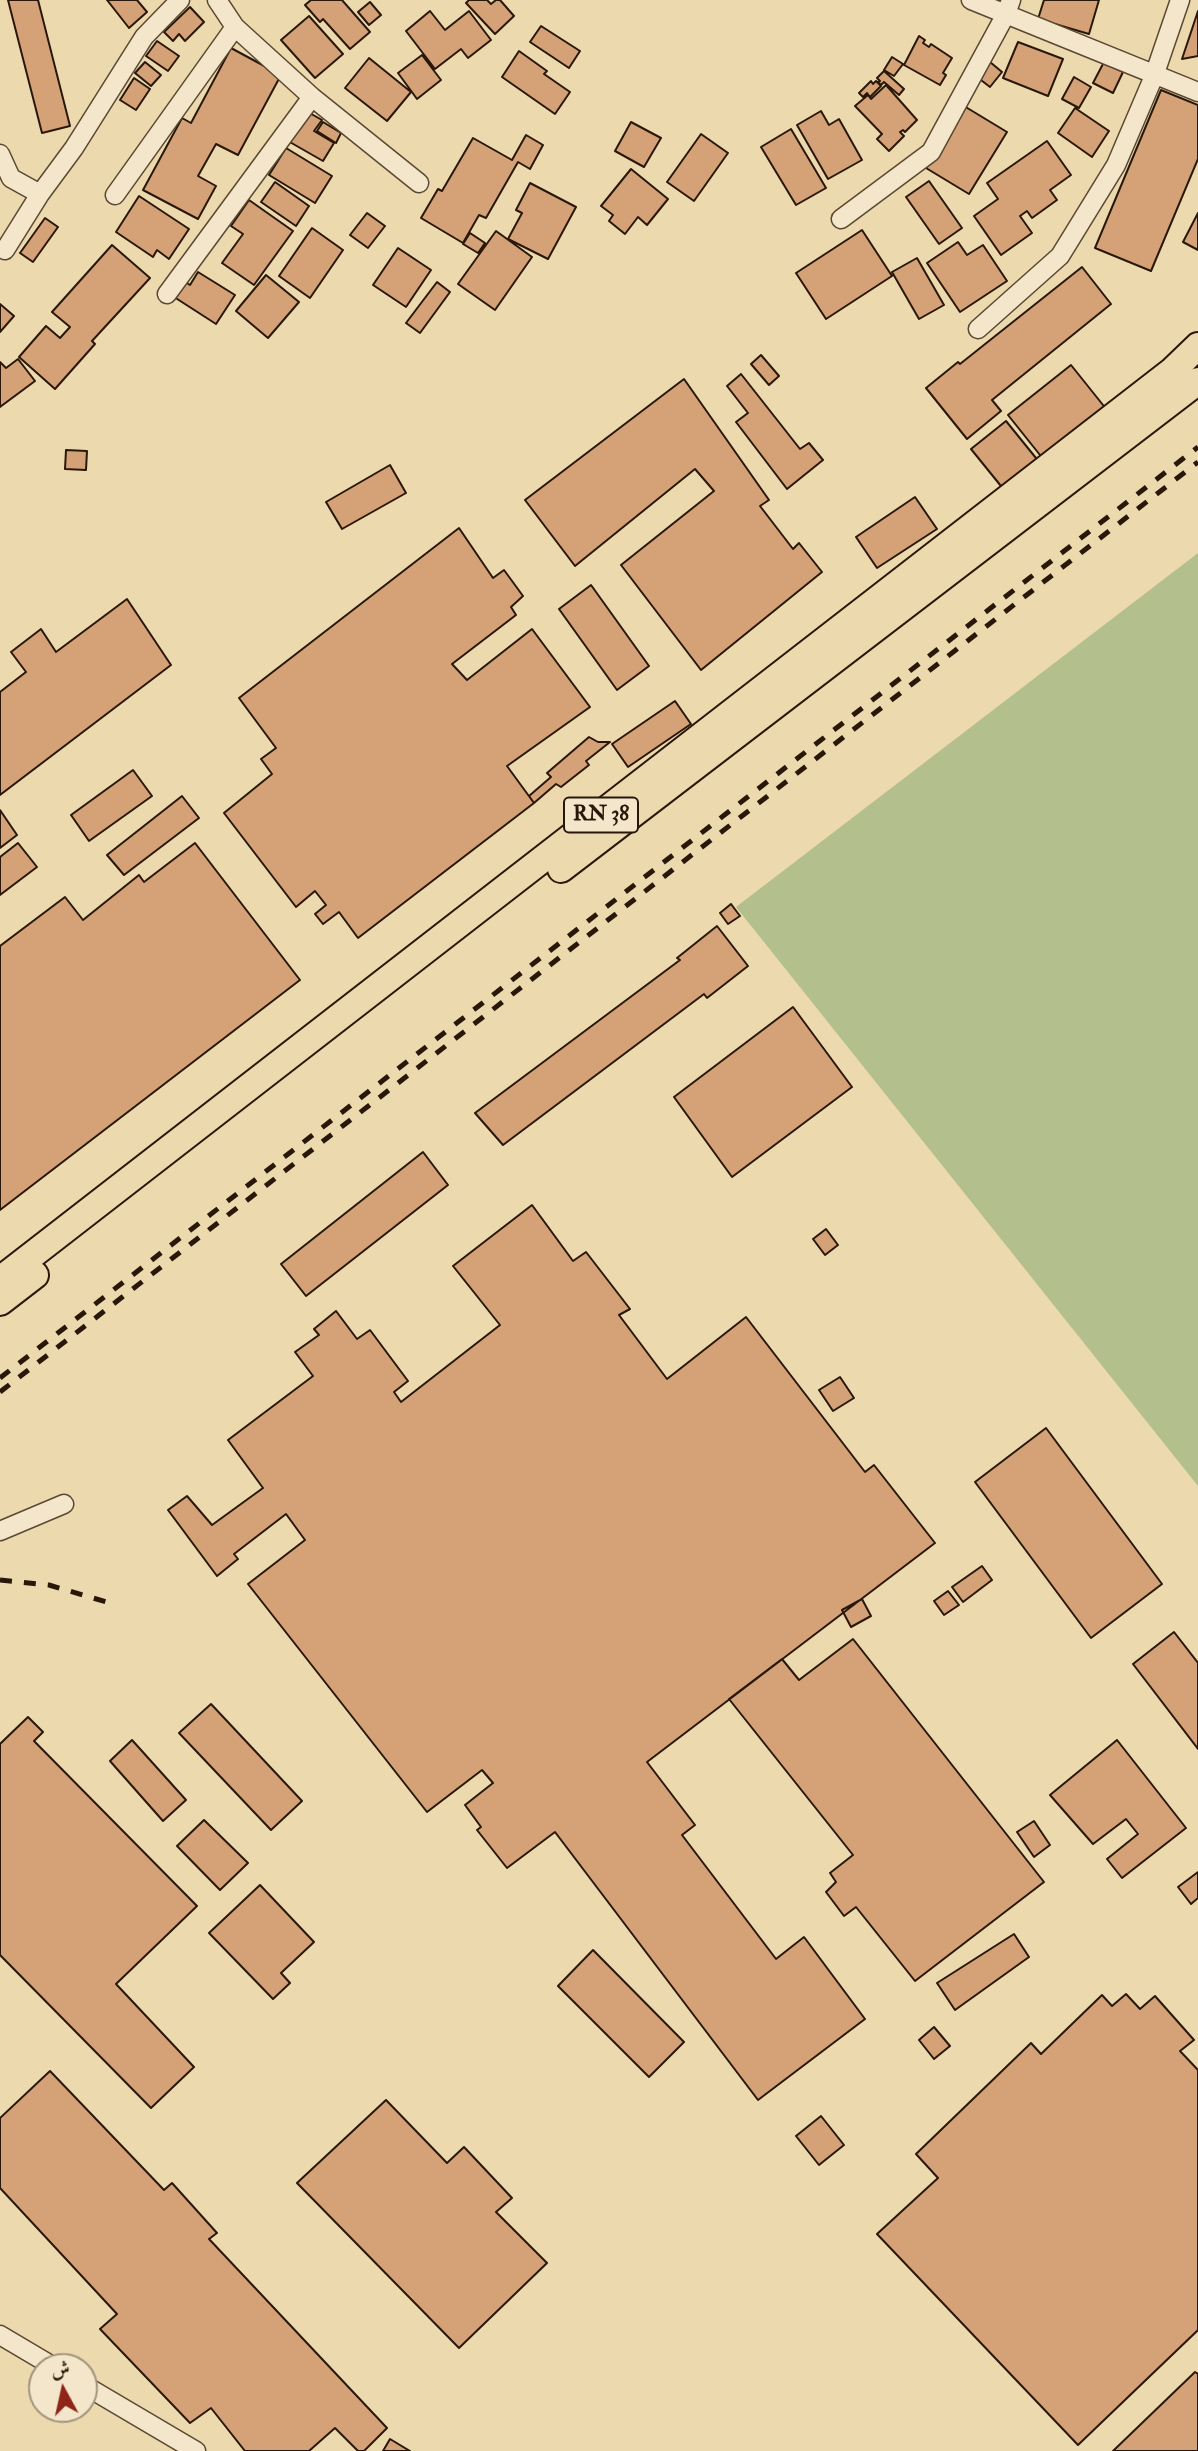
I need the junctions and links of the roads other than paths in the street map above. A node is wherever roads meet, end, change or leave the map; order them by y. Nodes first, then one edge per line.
1 (180, 0) edge
2 (217, 0) edge
3 (971, 0) edge
4 (1180, 0) edge
5 (1009, 7) edge
6 (236, 27) junction
7 (1154, 76) junction
8 (1198, 92) edge
9 (312, 97) junction
10 (0, 154) edge
11 (419, 183) dead end
12 (40, 194) junction
13 (115, 195) dead end
14 (841, 219) dead end
15 (5, 250) dead end
16 (167, 294) dead end
17 (978, 329) dead end
18 (1198, 346) edge
19 (1198, 381) edge
20 (877, 615) junction
21 (0, 1280) edge
22 (0, 1302) edge
23 (64, 1504) dead end
24 (0, 1531) edge
25 (0, 2335) edge
26 (30, 2353) edge
27 (98, 2393) edge
28 (196, 2451) edge

1 - 12 street
2 - 6 street
3 - 5 street
4 - 7 street
5 - 7 street
5 - 14 street
6 - 9 street
6 - 13 street
7 - 8 street
7 - 17 street
9 - 11 street
9 - 16 street
10 - 12 street
12 - 15 street
18 - 20 main road, RN 38
19 - 20 main road, RN 38
20 - 21 main road, RN 38
20 - 22 main road, RN 38
23 - 24 street
25 - 26 street
27 - 28 street

